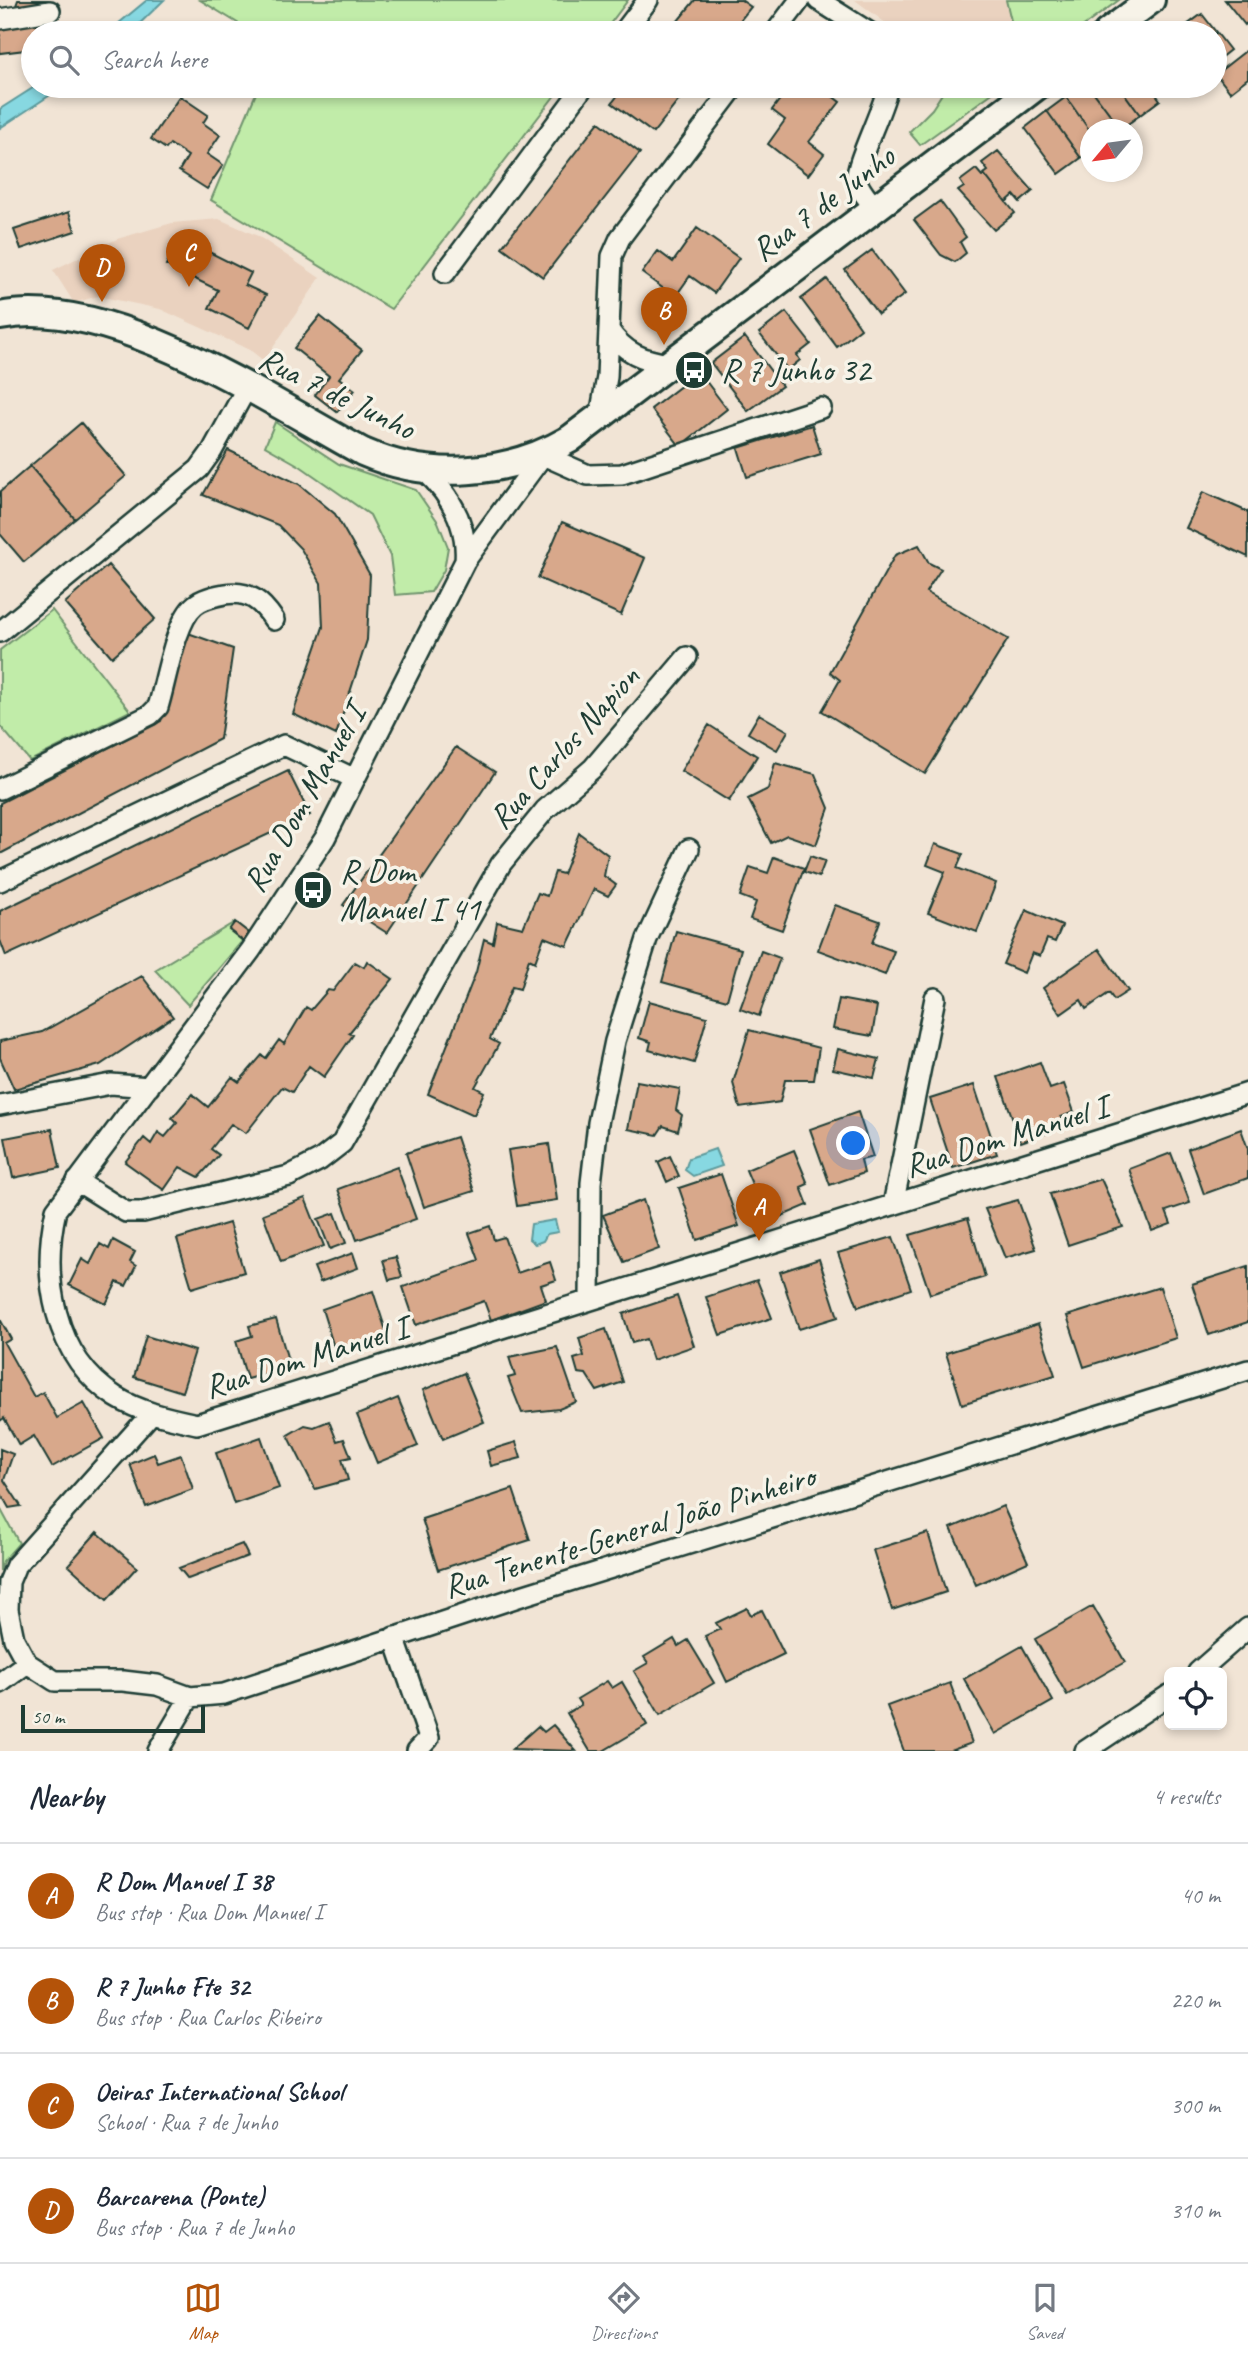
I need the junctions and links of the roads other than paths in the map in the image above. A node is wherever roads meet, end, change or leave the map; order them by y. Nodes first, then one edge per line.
1 (648, 0) edge
2 (800, 0) edge
3 (818, 0) edge
4 (1151, 0) edge
5 (50, 11) dead end
6 (0, 19) edge
7 (632, 21) edge
8 (784, 21) edge
9 (851, 21) edge
10 (1123, 21) edge
11 (575, 98) edge
12 (726, 98) edge
13 (886, 98) edge
14 (1021, 98) edge
15 (874, 208) junction
16 (445, 273) dead end
17 (0, 316) edge
18 (609, 330) junction
19 (669, 364) junction
20 (246, 389) junction
21 (821, 408) dead end
22 (600, 416) junction
23 (543, 455) junction
24 (425, 471) junction
25 (465, 561) junction
26 (274, 621) dead end
27 (0, 632) edge
28 (687, 657) dead end
29 (355, 779) junction
30 (0, 789) edge
31 (689, 849) dead end
32 (0, 880) edge
33 (935, 998) dead end
34 (149, 1087) junction
35 (1248, 1093) edge
36 (0, 1105) edge
37 (77, 1181) junction
38 (893, 1205) junction
39 (590, 1300) junction
40 (1248, 1370) edge
41 (152, 1413) junction
42 (1248, 1628) edge
43 (394, 1637) junction
44 (27, 1663) junction
45 (1204, 1667) edge
46 (0, 1683) edge
47 (190, 1697) junction
48 (1164, 1698) edge
49 (158, 1751) edge
50 (417, 1751) edge
51 (1085, 1751) edge

1 - 7 street
2 - 8 street
3 - 9 street
4 - 10 main road
5 - 6 street
11 - 16 street
12 - 18 street
13 - 15 street
14 - 15 main road, Rua 7 de Junho
15 - 19 main road, Rua 7 de Junho
17 - 20 main road, Rua 7 de Junho
18 - 19 street
18 - 22 street
19 - 22 main road, Rua 7 de Junho
20 - 24 main road, Rua 7 de Junho
20 - 27 street
21 - 23 street
22 - 23 main road, Rua 7 de Junho
23 - 24 main road, Rua 7 de Junho
23 - 25 street, Rua Dom Manuel I
24 - 25 street
25 - 29 street, Rua Dom Manuel I
26 - 30 street
28 - 37 street, Rua Carlos Napion
29 - 32 street
29 - 34 street, Rua Dom Manuel I
31 - 39 street
33 - 38 street
34 - 36 street
34 - 37 street, Rua Dom Manuel I
35 - 38 street, Rua Dom Manuel I
37 - 41 street, Rua Dom Manuel I
38 - 39 street, Rua Dom Manuel I
39 - 41 street, Rua Dom Manuel I
40 - 43 street, Rua Tenente-General João Pinheiro
41 - 44 street
42 - 45 street
43 - 47 street, Rua Tenente-General João Pinheiro
43 - 50 street
44 - 46 street
44 - 47 street, Rua Tenente-General João Pinheiro
47 - 49 street
48 - 51 street

